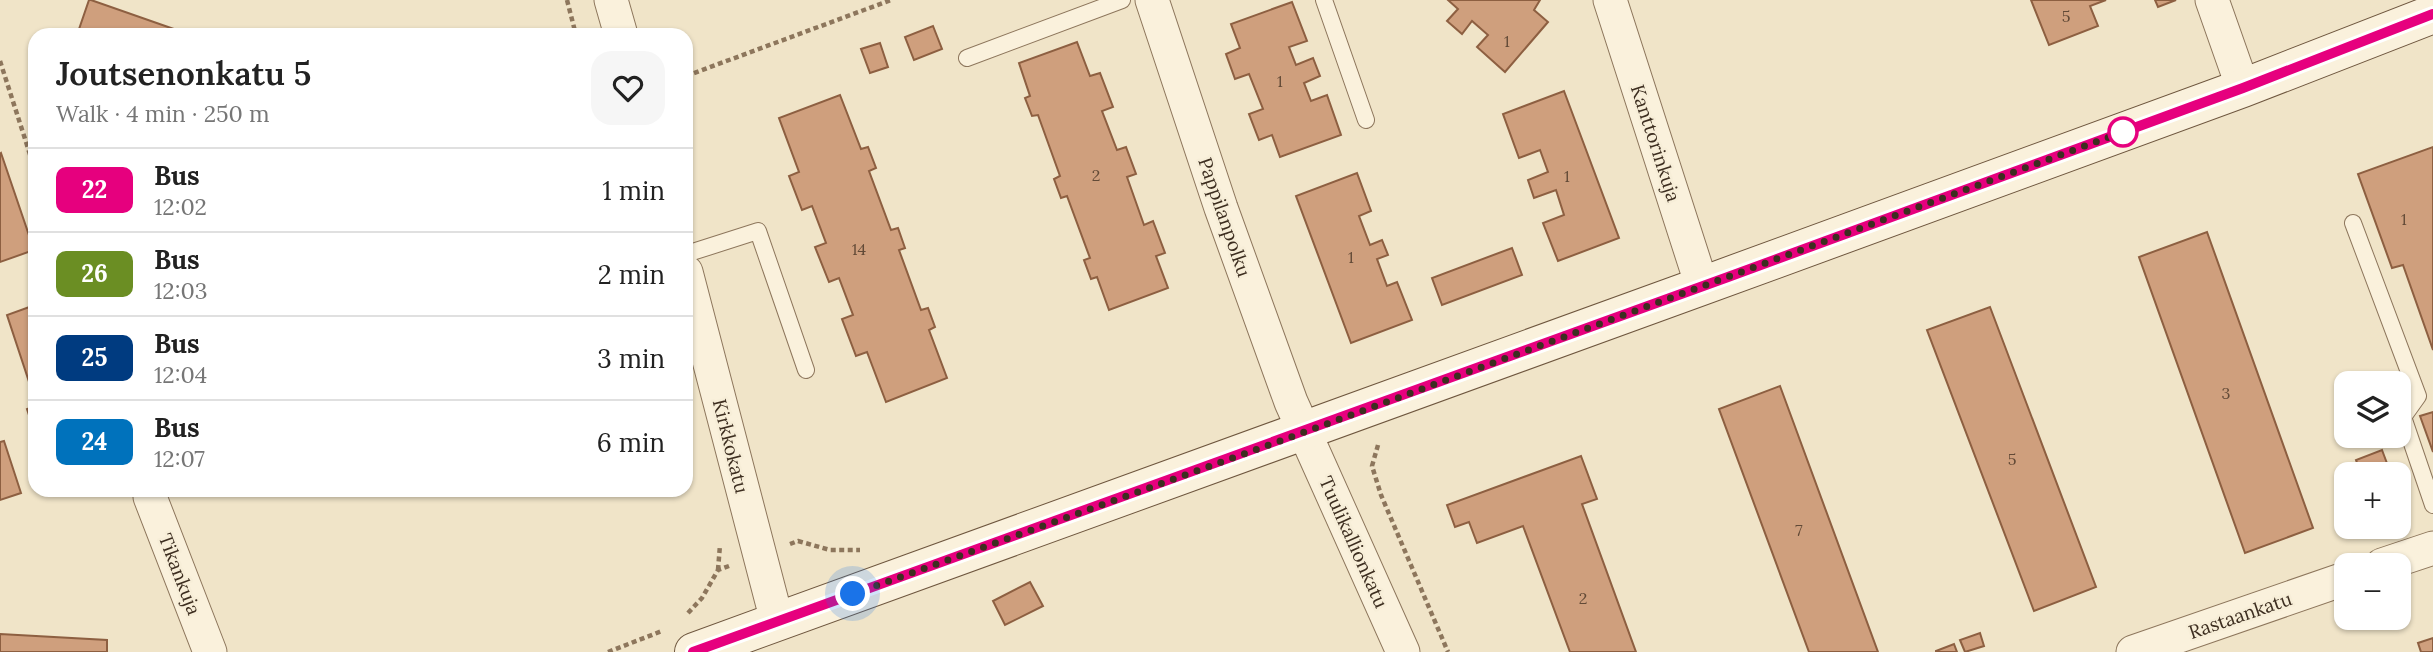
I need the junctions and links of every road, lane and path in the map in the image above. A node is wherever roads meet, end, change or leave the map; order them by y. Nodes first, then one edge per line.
1 (567, 0) edge
2 (611, 0) edge
3 (891, 0) edge
4 (1122, 0) edge
5 (1152, 0) edge
6 (1324, 0) edge
7 (1610, 0) edge
8 (2212, 0) edge
9 (2433, 14) edge
10 (574, 28) edge
11 (619, 28) edge
12 (967, 58) dead end
13 (0, 61) edge
14 (693, 73) edge
15 (2243, 88) junction
16 (1366, 120) dead end
17 (28, 148) edge
18 (2353, 223) dead end
19 (693, 252) edge
20 (1702, 286) junction
21 (693, 299) edge
22 (806, 370) dead end
23 (1305, 432) junction
24 (1379, 442) dead end
25 (150, 497) dead end
26 (2433, 505) edge
27 (2433, 548) edge
28 (2411, 555) edge
29 (2334, 582) edge
30 (777, 621) junction
31 (210, 652) edge
32 (694, 652) edge
33 (1403, 652) edge
34 (1448, 652) edge
35 (2133, 652) edge

1 - 10 path
2 - 11 street
3 - 14 path
4 - 12 lane
5 - 23 street, Pappilanpolku
6 - 16 lane
7 - 20 street, Kanttorinkuja
8 - 15 street
9 - 15 main road
13 - 17 path
15 - 20 main road
18 - 26 lane
19 - 22 lane
20 - 23 main road
21 - 30 street, Kirkkokatu
23 - 30 main road
23 - 33 street, Tuulikallionkatu
24 - 34 path
25 - 31 street, Tikankuja
27 - 28 street
29 - 35 street, Rastaankatu
30 - 32 main road

